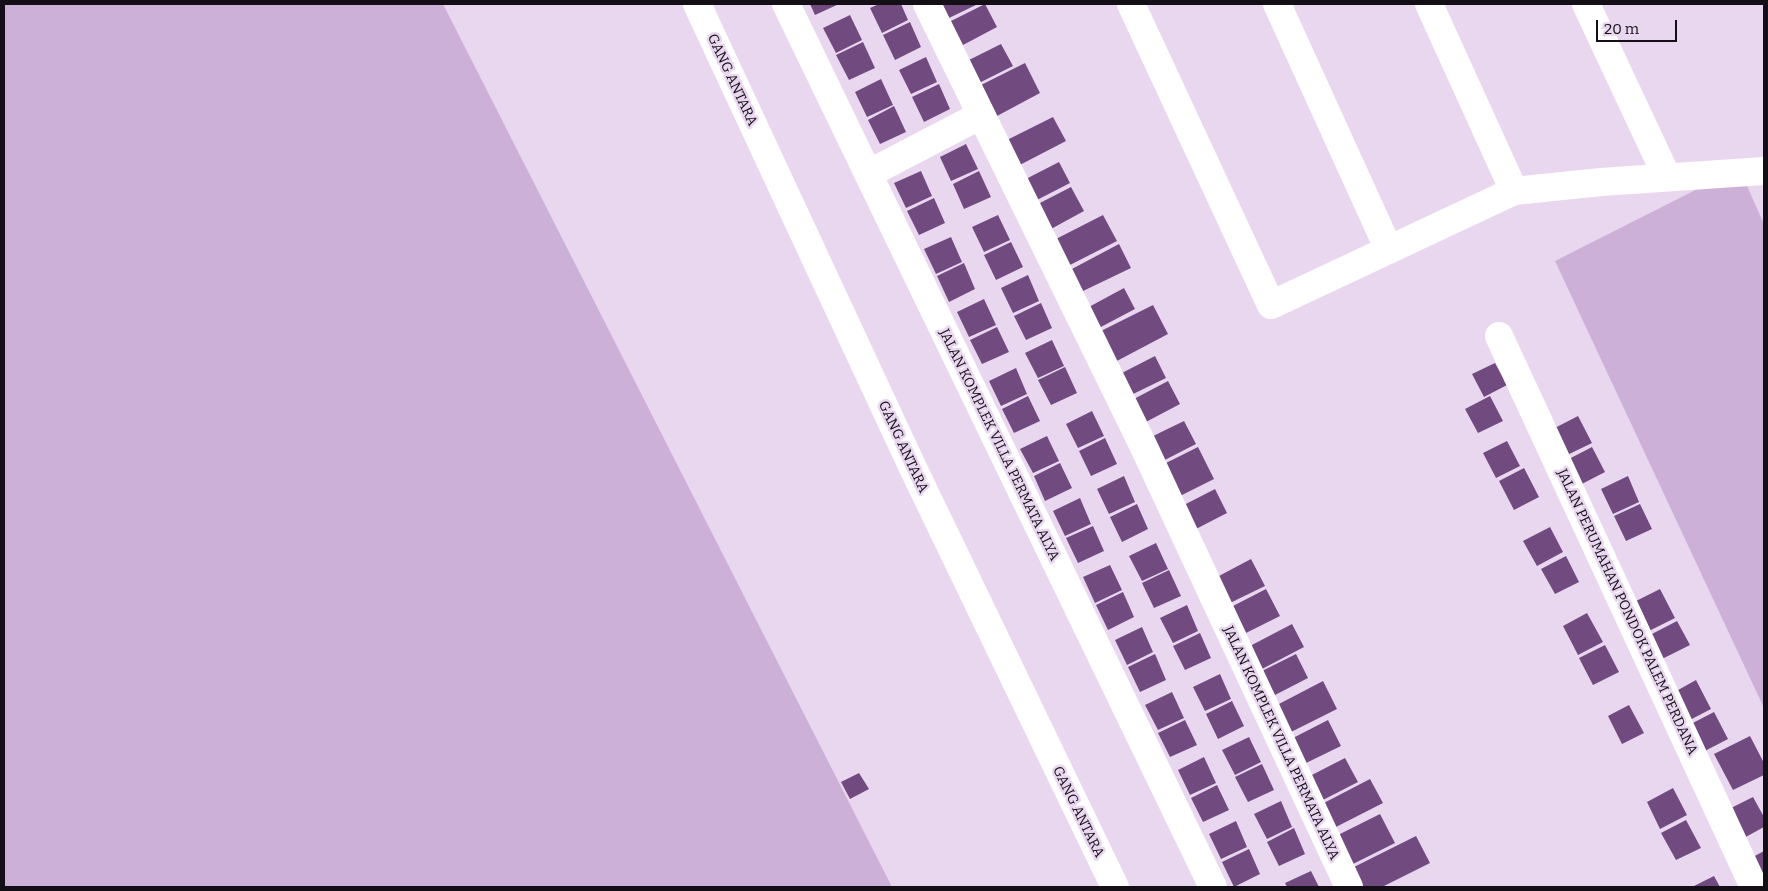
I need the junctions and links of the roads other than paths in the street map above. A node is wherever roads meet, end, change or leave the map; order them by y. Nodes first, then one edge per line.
1 (697, 4) edge
2 (786, 4) edge
3 (927, 4) edge
4 (1131, 4) edge
5 (1277, 4) edge
6 (1429, 4) edge
7 (1586, 4) edge
8 (981, 115) junction
9 (1764, 171) edge
10 (868, 174) junction
11 (1667, 178) junction
12 (1510, 181) junction
13 (1389, 250) junction
14 (1499, 336) dead end
15 (1114, 887) edge
16 (1213, 887) edge
17 (1349, 887) edge
18 (1754, 887) edge

1 - 15 street, GANG ANTARA
2 - 10 street, JALAN KOMPLEK VILLA PERMATA ALYA
3 - 8 street, JALAN KOMPLEK VILLA PERMATA ALYA
4 - 13 street
5 - 13 street
6 - 12 street
7 - 11 street
8 - 10 street
8 - 17 street, JALAN KOMPLEK VILLA PERMATA ALYA
9 - 11 street
10 - 16 street, JALAN KOMPLEK VILLA PERMATA ALYA
11 - 12 street
12 - 13 street
14 - 18 street, JALAN PERUMAHAN PONDOK PALEM PERDANA

